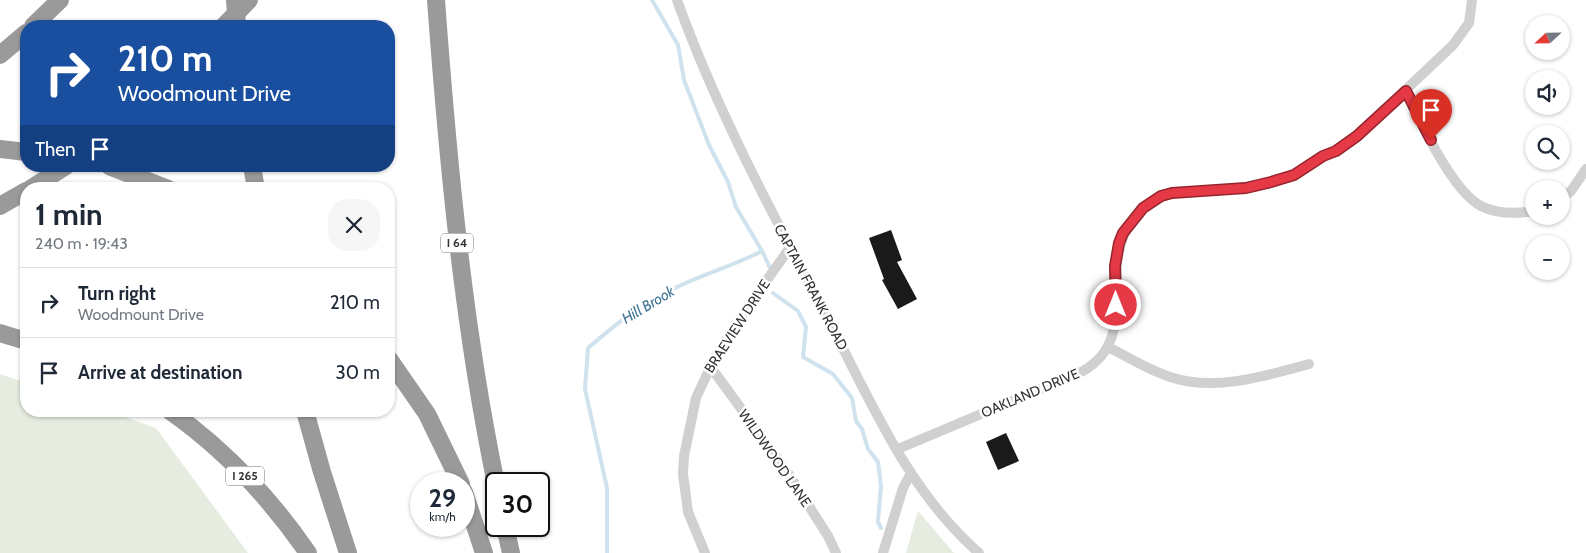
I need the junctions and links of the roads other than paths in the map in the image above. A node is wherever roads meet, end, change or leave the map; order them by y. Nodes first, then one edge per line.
1 (60, 0) edge
2 (235, 0) edge
3 (248, 0) edge
4 (436, 0) edge
5 (677, 0) edge
6 (1472, 0) edge
7 (39, 20) edge
8 (230, 20) edge
9 (237, 20) edge
10 (20, 38) edge
11 (0, 54) edge
12 (1406, 91) junction
13 (0, 149) edge
14 (20, 151) edge
15 (1586, 169) edge
16 (57, 172) edge
17 (124, 172) edge
18 (41, 182) edge
19 (150, 182) edge
20 (1570, 192) edge
21 (20, 194) edge
22 (0, 206) edge
23 (1525, 212) edge
24 (789, 249) junction
25 (0, 333) edge
26 (20, 339) edge
27 (1108, 347) junction
28 (1309, 364) dead end
29 (710, 366) junction
30 (395, 367) edge
31 (178, 417) edge
32 (307, 417) edge
33 (898, 449) junction
34 (454, 472) edge
35 (494, 472) edge
36 (911, 474) junction
37 (475, 526) edge
38 (507, 537) edge
39 (308, 553) edge
40 (348, 553) edge
41 (484, 553) edge
42 (511, 553) edge
43 (705, 553) edge
44 (836, 553) edge
45 (884, 553) edge
46 (979, 553) edge

1 - 7 highway
2 - 9 highway, bridge
3 - 8 highway
4 - 35 highway, I 64
5 - 24 street, CAPTAIN FRANK ROAD
6 - 12 street, OAKLAND DRIVE
10 - 11 highway
12 - 23 street
12 - 27 street, OAKLAND DRIVE
13 - 14 highway
15 - 20 street
16 - 18 highway
17 - 19 highway
21 - 22 highway
24 - 29 street, BRAEVIEW DRIVE
24 - 33 street, CAPTAIN FRANK ROAD
25 - 26 highway
27 - 28 street
27 - 33 street, OAKLAND DRIVE
29 - 43 street, BRAEVIEW DRIVE
29 - 44 street, WILDWOOD LANE
30 - 34 highway
31 - 39 highway, I 265
32 - 40 highway
33 - 36 street, CAPTAIN FRANK ROAD
36 - 45 street
36 - 46 street, CAPTAIN FRANK ROAD
37 - 41 highway
38 - 42 highway

